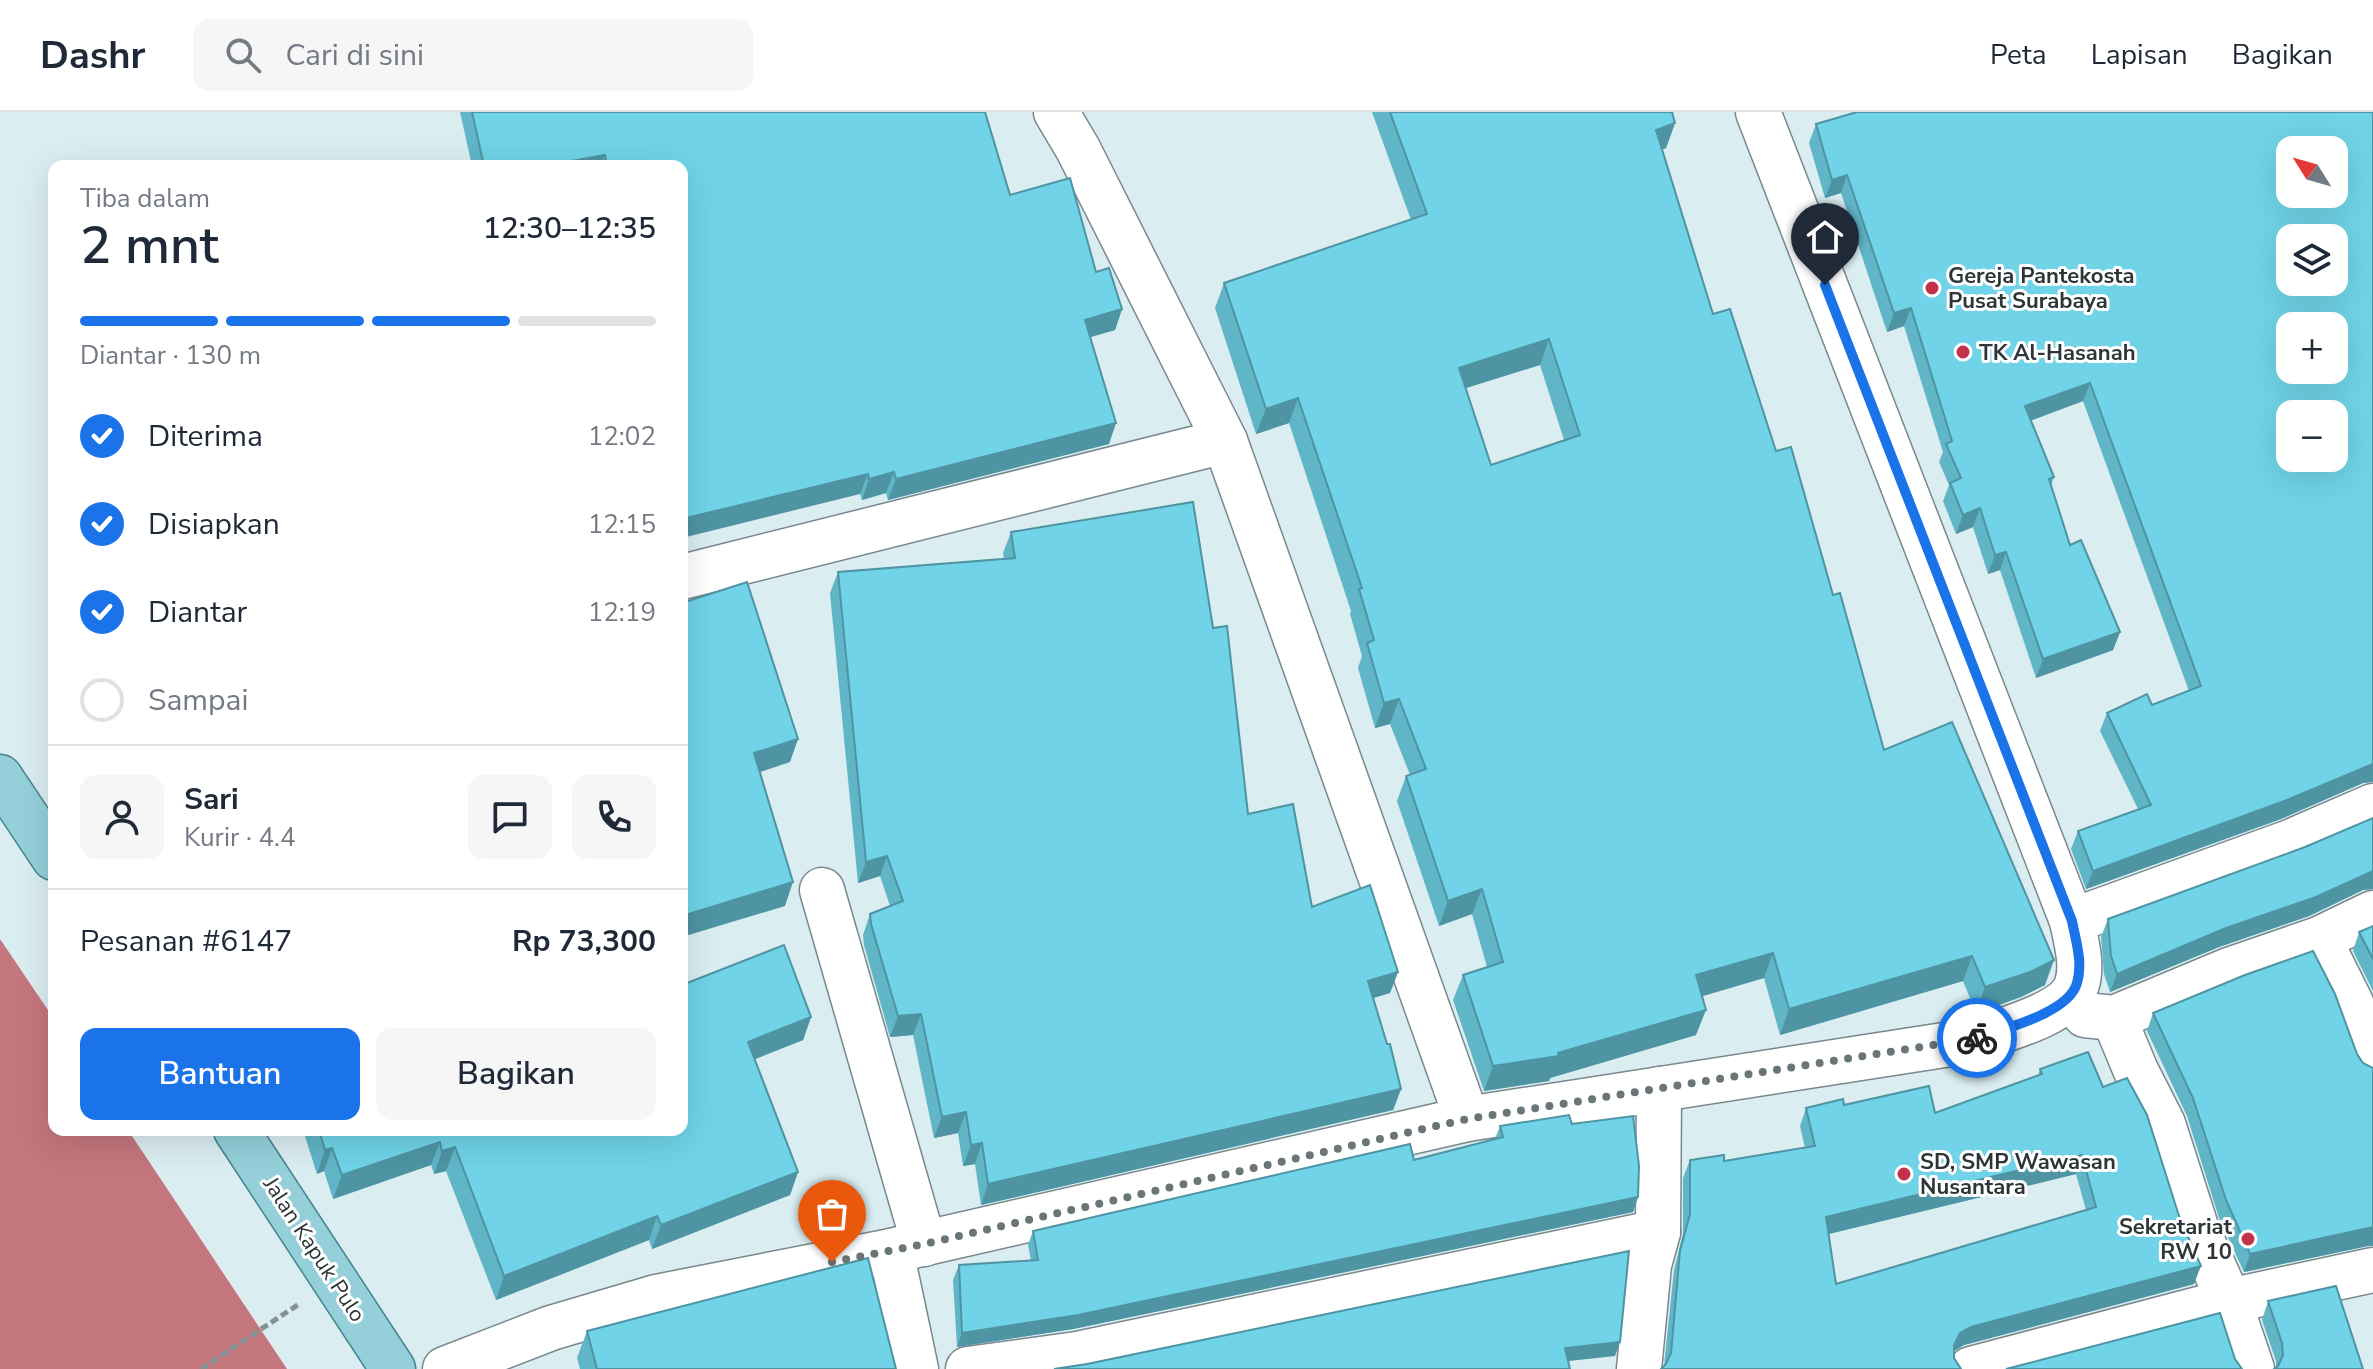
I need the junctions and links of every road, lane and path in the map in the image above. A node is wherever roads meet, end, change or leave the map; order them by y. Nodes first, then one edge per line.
1 (1056, 112) edge
2 (1758, 112) edge
3 (1225, 441) junction
4 (688, 575) edge
5 (0, 777) edge
6 (2373, 806) edge
7 (48, 849) edge
8 (822, 890) dead end
9 (2373, 913) edge
10 (2072, 921) junction
11 (2319, 939) junction
12 (2060, 1006) junction
13 (2114, 1018) junction
14 (2373, 1063) edge
15 (1659, 1089) junction
16 (1467, 1119) junction
17 (240, 1136) edge
18 (1658, 1232) junction
19 (907, 1247) junction
20 (2373, 1270) edge
21 (2229, 1301) junction
22 (280, 1316) dead end
23 (201, 1369) edge
24 (393, 1369) edge
25 (445, 1369) edge
26 (916, 1369) edge
27 (968, 1369) edge
28 (1639, 1369) edge
29 (1971, 1369) edge
30 (2252, 1369) edge

1 - 3 street
2 - 10 street
3 - 4 street
3 - 16 street
5 - 7 main road
6 - 10 street
8 - 19 street
9 - 11 street
10 - 12 street
11 - 13 street
11 - 14 street
12 - 13 street
12 - 15 street
13 - 21 street
15 - 16 street
15 - 18 street
16 - 19 street
17 - 24 main road, Jalan Kapuk Pulo
18 - 27 street
18 - 28 street
19 - 25 street
19 - 26 street
20 - 21 street
21 - 29 street
21 - 30 street
22 - 23 path

